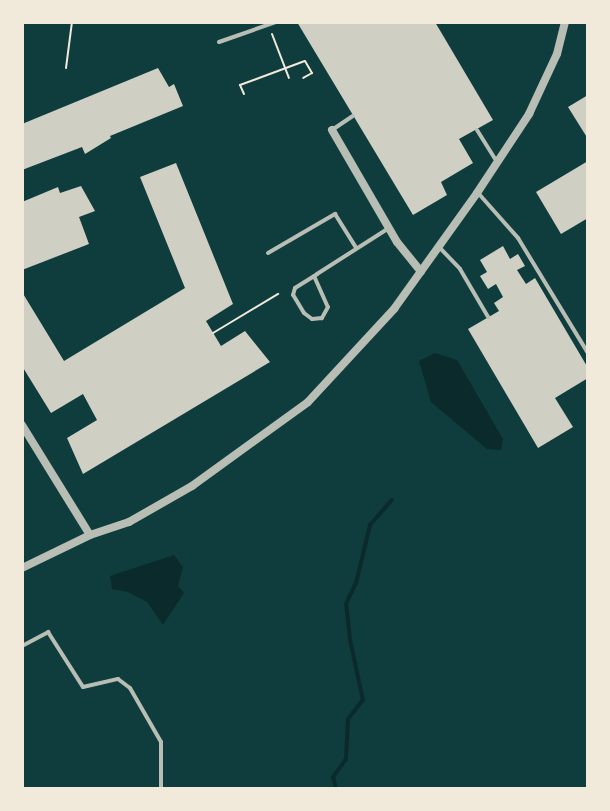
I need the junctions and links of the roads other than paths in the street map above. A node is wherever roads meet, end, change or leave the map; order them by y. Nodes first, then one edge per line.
1 (270, 22) edge
2 (276, 22) edge
3 (565, 22) edge
4 (219, 42) dead end
5 (353, 116) dead end
6 (332, 130) joint
7 (477, 130) dead end
8 (497, 163) junction
9 (477, 193) junction
10 (389, 228) junction
11 (439, 247) junction
12 (356, 248) junction
13 (268, 253) dead end
14 (421, 272) junction
15 (314, 276) junction
16 (488, 317) dead end
17 (588, 353) edge
18 (22, 425) edge
19 (90, 535) junction
20 (22, 568) edge
21 (22, 646) edge
22 (161, 789) edge

1 - 2 lane
1 - 4 lane
3 - 8 street
5 - 6 lane
6 - 10 street
7 - 8 lane
8 - 9 street
9 - 11 street
9 - 17 lane
10 - 12 lane
10 - 14 street
11 - 14 street
11 - 16 lane
12 - 13 lane
12 - 15 lane
14 - 19 street
15 - 15 lane
18 - 19 street
19 - 20 street
21 - 22 lane

